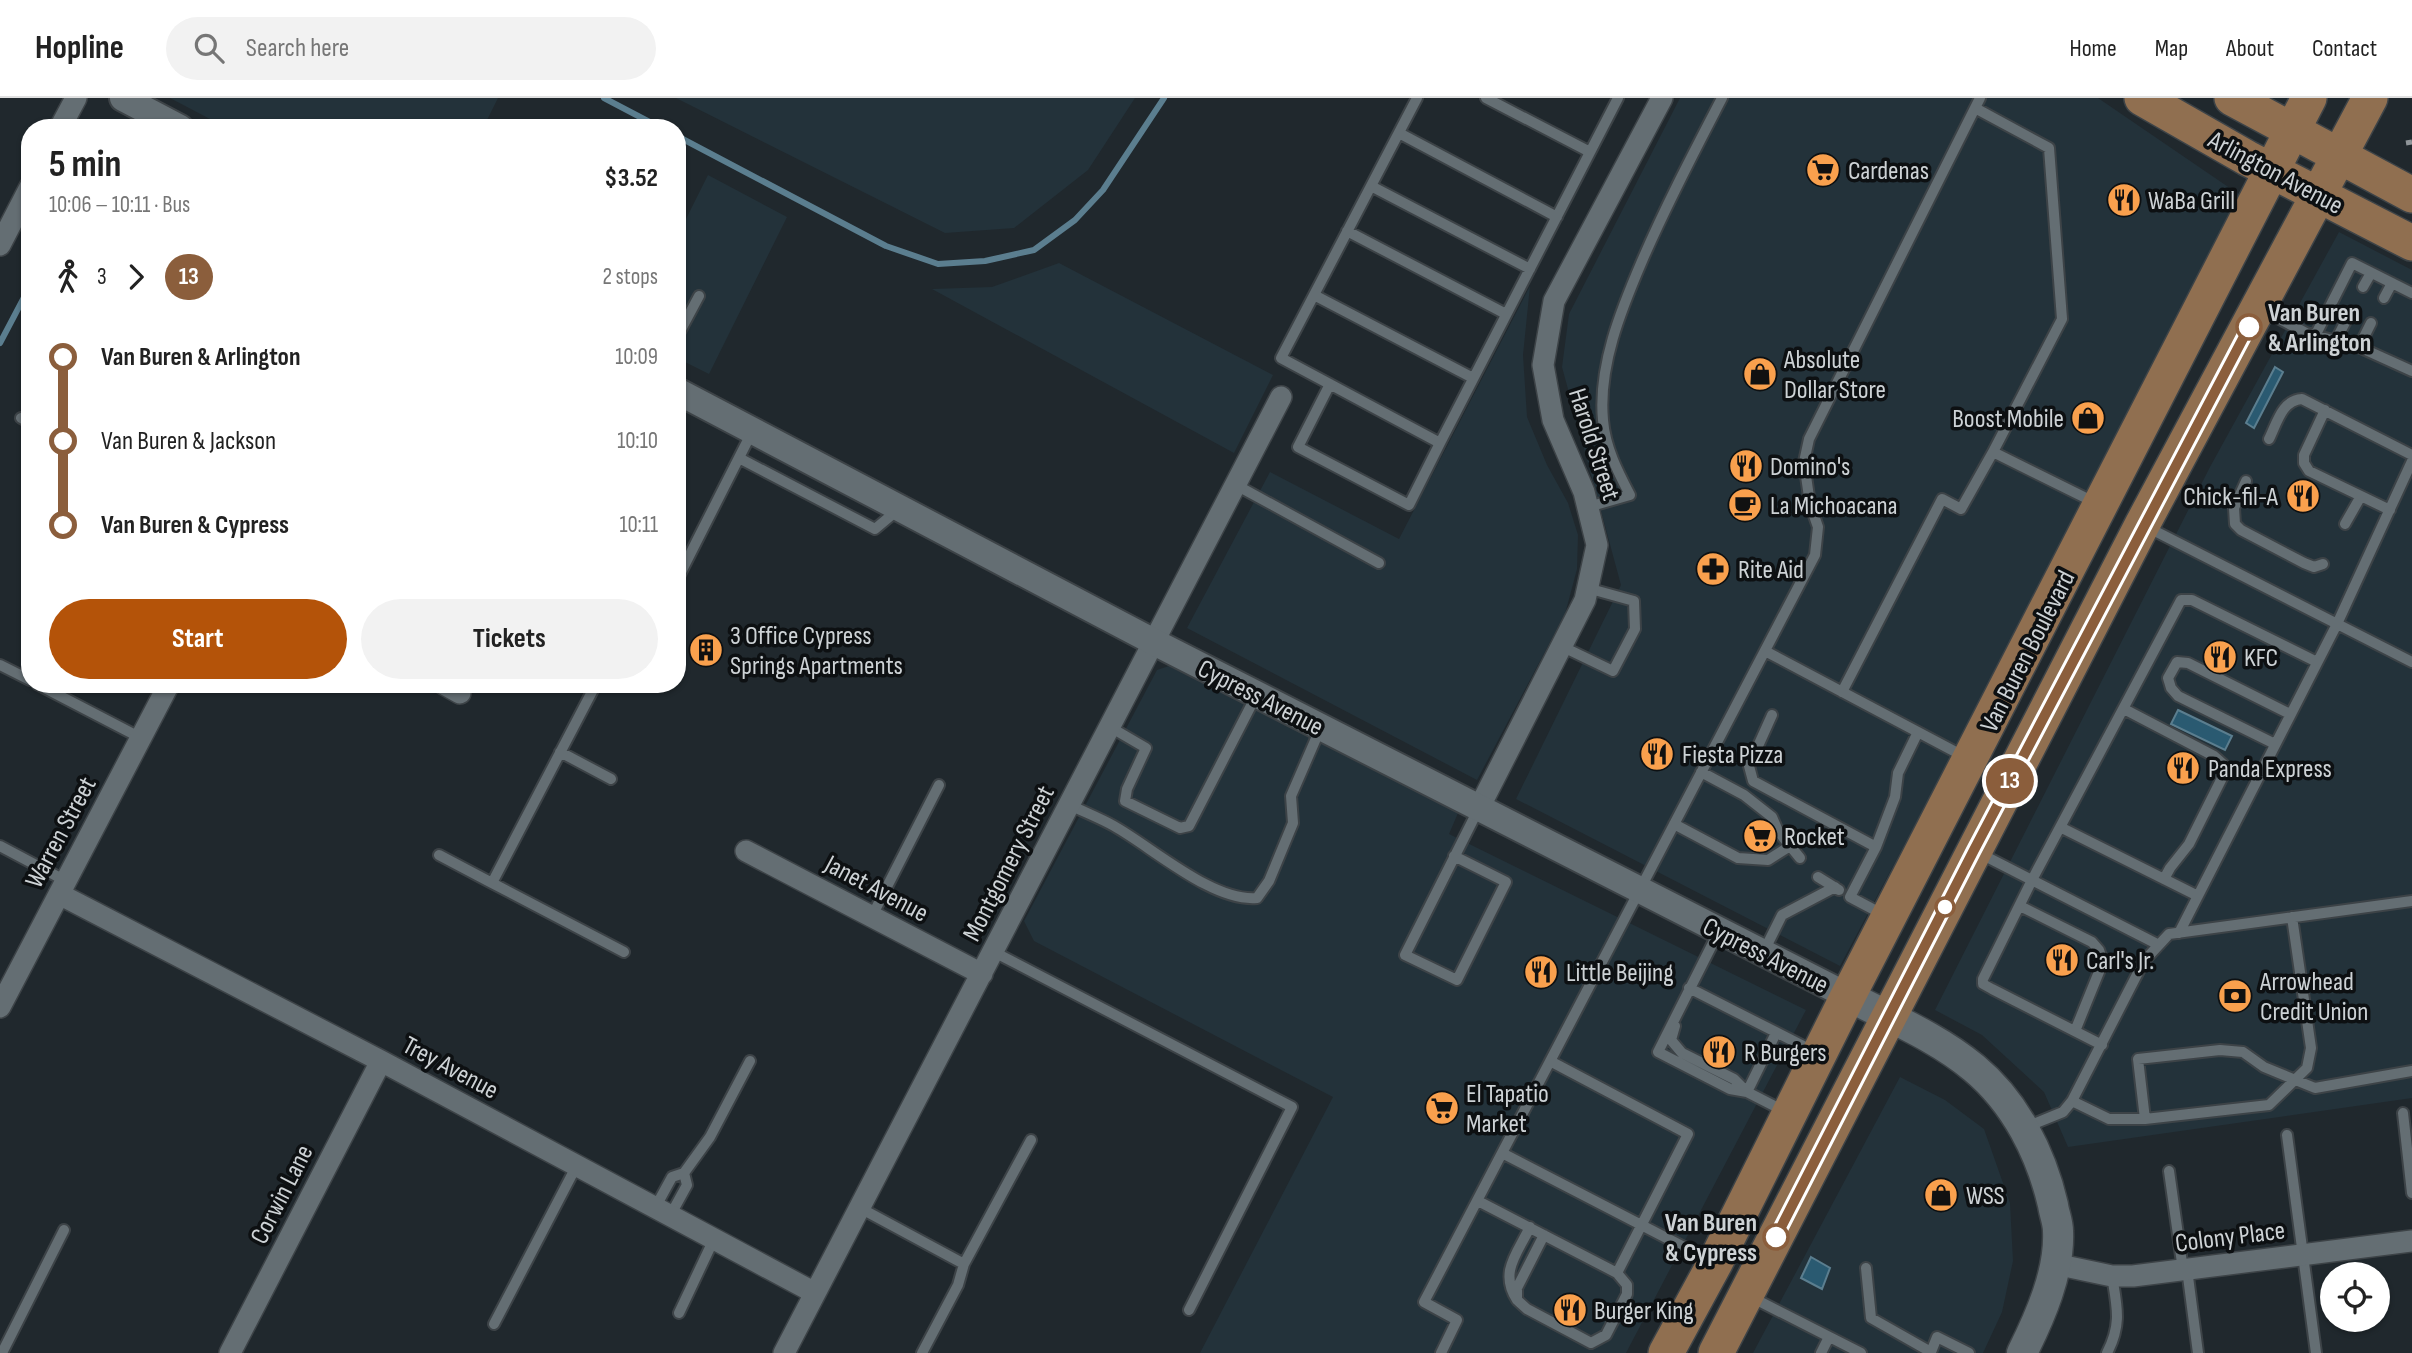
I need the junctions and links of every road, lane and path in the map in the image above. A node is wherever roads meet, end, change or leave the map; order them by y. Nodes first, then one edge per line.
1 (76, 98) edge
2 (123, 98) edge
3 (1417, 98) edge
4 (1486, 98) edge
5 (1618, 98) edge
6 (1662, 98) edge
7 (1722, 98) edge
8 (2142, 98) edge
9 (2232, 98) edge
10 (2309, 98) edge
11 (2370, 98) edge
12 (1977, 103) edge
13 (65, 119) edge
14 (157, 119) edge
15 (2292, 130) junction
16 (1399, 133) junction
17 (1590, 152) junction
18 (2340, 156) junction
19 (2273, 171) junction
20 (1371, 186) junction
21 (2319, 195) junction
22 (2412, 195) edge
23 (21, 204) edge
24 (1557, 217) junction
25 (1347, 231) junction
26 (2412, 243) edge
27 (0, 244) edge
28 (1530, 269) junction
29 (2371, 272) junction
30 (2392, 283) junction
31 (2363, 287) dead end
32 (2412, 293) edge
33 (1314, 295) junction
34 (699, 296) dead end
35 (2384, 298) dead end
36 (2259, 308) junction
37 (2350, 313) dead end
38 (1506, 314) junction
39 (686, 320) edge
40 (2371, 323) dead end
41 (2315, 336) junction
42 (2336, 340) junction
43 (2359, 346) junction
44 (2411, 368) edge
45 (1473, 378) junction
46 (2167, 379) junction
47 (1330, 384) junction
48 (686, 396) edge
49 (1281, 397) dead end
50 (2325, 410) junction
51 (753, 430) junction
52 (2269, 439) dead end
53 (1440, 443) junction
54 (1993, 452) junction
55 (2412, 454) edge
56 (739, 458) junction
57 (2412, 461) edge
58 (2246, 481) dead end
59 (1236, 485) junction
60 (2361, 496) junction
61 (2102, 505) junction
62 (1588, 507) junction
63 (900, 508) junction
64 (2390, 510) junction
65 (2345, 524) dead end
66 (2143, 525) junction
67 (686, 562) edge
68 (1378, 564) dead end
69 (2323, 564) dead end
70 (1587, 588) junction
71 (2337, 624) junction
72 (1154, 642) junction
73 (1561, 646) junction
74 (1765, 652) junction
75 (2317, 662) junction
76 (2412, 662) edge
77 (0, 665) edge
78 (21, 676) edge
79 (2058, 690) junction
80 (1842, 692) junction
81 (54, 693) edge
82 (164, 693) edge
83 (591, 693) edge
84 (1257, 694) junction
85 (2124, 709) junction
86 (2290, 714) junction
87 (1773, 715) dead end
88 (1110, 727) junction
89 (1321, 727) junction
90 (1918, 732) junction
91 (141, 738) junction
92 (2275, 744) junction
93 (560, 752) junction
94 (1971, 760) junction
95 (1701, 772) junction
96 (611, 779) dead end
97 (939, 785) dead end
98 (1070, 805) junction
99 (1479, 808) junction
100 (1674, 824) junction
101 (2062, 828) junction
102 (0, 846) edge
103 (1790, 846) junction
104 (1876, 847) junction
105 (1974, 850) junction
106 (746, 851) dead end
107 (439, 855) dead end
108 (1454, 856) junction
109 (1801, 858) dead end
110 (1818, 877) dead end
111 (2164, 879) junction
112 (2032, 880) junction
113 (492, 883) junction
114 (62, 887) junction
115 (1835, 887) junction
116 (1639, 889) junction
117 (2197, 896) junction
118 (1850, 897) junction
119 (2412, 901) edge
120 (2020, 906) junction
121 (872, 916) junction
122 (1889, 917) junction
123 (2292, 917) junction
124 (1719, 931) junction
125 (2179, 933) junction
126 (2159, 945) junction
127 (624, 952) dead end
128 (994, 952) junction
129 (1763, 953) junction
130 (982, 974) junction
131 (1689, 988) junction
132 (1848, 996) junction
133 (0, 1007) edge
134 (1679, 1011) junction
135 (1890, 1018) junction
136 (2075, 1031) junction
137 (1776, 1033) junction
138 (2102, 1045) junction
139 (1819, 1054) junction
140 (750, 1060) dead end
141 (381, 1061) junction
142 (1550, 1062) junction
143 (2412, 1071) edge
144 (2293, 1080) junction
145 (1747, 1091) junction
146 (2072, 1101) junction
147 (2403, 1113) dead end
148 (1790, 1114) junction
149 (2145, 1119) junction
150 (2024, 1128) junction
151 (2287, 1135) dead end
152 (1031, 1140) dead end
153 (1502, 1153) junction
154 (576, 1166) junction
155 (2169, 1171) dead end
156 (684, 1173) junction
157 (2412, 1193) edge
158 (1478, 1201) junction
159 (860, 1208) junction
160 (663, 1212) junction
161 (1642, 1226) junction
162 (1530, 1227) junction
163 (64, 1230) dead end
164 (1544, 1235) junction
165 (714, 1239) junction
166 (2412, 1241) edge
167 (2302, 1255) junction
168 (1715, 1263) junction
169 (964, 1264) junction
170 (2055, 1264) junction
171 (1866, 1268) dead end
172 (2185, 1270) junction
173 (1617, 1273) junction
174 (2112, 1276) junction
175 (815, 1293) junction
176 (1746, 1295) junction
177 (1517, 1300) junction
178 (1189, 1310) dead end
179 (679, 1313) dead end
180 (494, 1324) dead end
181 (1829, 1337) junction
182 (2, 1353) edge
183 (230, 1353) edge
184 (783, 1353) edge
185 (922, 1353) edge
186 (1441, 1353) edge
187 (1666, 1353) edge
188 (1716, 1353) edge
189 (1821, 1353) edge
190 (1861, 1353) edge
191 (1969, 1353) edge
192 (2022, 1353) edge
193 (2107, 1353) edge
194 (2198, 1353) edge
195 (2316, 1353) edge

1 - 13 street
2 - 14 street
3 - 16 lane
4 - 17 lane
5 - 17 lane
6 - 62 street, Harold Street
7 - 62 lane
8 - 19 main road, Arlington Avenue
9 - 15 main road, Arlington Avenue
10 - 15 main road, Van Buren Boulevard
11 - 18 main road, Van Buren Boulevard
12 - 54 lane
12 - 74 lane
15 - 18 main road, Arlington Avenue
15 - 19 main road, Van Buren Boulevard
16 - 20 lane
16 - 24 lane
17 - 24 lane
18 - 21 main road, Van Buren Boulevard
18 - 22 main road, Arlington Avenue
19 - 21 main road, Arlington Avenue
19 - 46 main road, Van Buren Boulevard
20 - 25 lane
20 - 28 lane
21 - 26 main road, Arlington Avenue
21 - 36 main road, Van Buren Boulevard
23 - 27 street
24 - 28 lane
25 - 33 lane
25 - 38 lane
28 - 38 lane
29 - 30 lane
29 - 31 lane
29 - 41 lane
30 - 32 lane
30 - 35 lane
33 - 45 lane
33 - 47 lane
34 - 39 lane
36 - 41 lane
36 - 66 main road, Van Buren Boulevard
37 - 42 lane
38 - 45 lane
40 - 43 lane
41 - 42 lane
42 - 43 lane
43 - 44 lane
45 - 53 lane
46 - 61 main road, Van Buren Boulevard
46 - 66 main road
47 - 53 lane
47 - 53 lane
48 - 51 street, Cypress Avenue
49 - 59 street, Montgomery Street
50 - 52 lane
50 - 55 lane
50 - 60 lane
51 - 56 lane
51 - 63 street, Cypress Avenue
54 - 61 lane
54 - 80 lane
56 - 63 lane
56 - 67 lane
57 - 64 lane
58 - 69 lane
59 - 68 lane
59 - 72 street, Montgomery Street
60 - 64 lane
60 - 65 lane
61 - 79 main road
61 - 94 main road, Van Buren Boulevard
62 - 70 street, Harold Street
63 - 72 street, Cypress Avenue
64 - 71 lane
66 - 71 lane
66 - 79 main road, Van Buren Boulevard
70 - 73 street, Harold Street
70 - 73 lane
71 - 75 lane
71 - 76 lane
72 - 84 street, Cypress Avenue
72 - 88 street, Montgomery Street
73 - 99 street, Harold Street
74 - 80 lane
74 - 95 lane
75 - 85 lane
75 - 86 lane
77 - 78 lane
79 - 105 main road, Van Buren Boulevard
80 - 90 lane
81 - 91 lane
82 - 91 street, Warren Street
83 - 93 lane
84 - 88 lane
84 - 89 street, Cypress Avenue
85 - 101 lane
85 - 111 lane
86 - 92 lane
86 - 92 lane
87 - 104 lane
88 - 98 street, Montgomery Street
89 - 98 lane
89 - 99 street, Cypress Avenue
90 - 94 lane
90 - 104 lane
91 - 114 street, Warren Street
92 - 117 lane
93 - 96 lane
93 - 113 lane
94 - 122 main road, Van Buren Boulevard
95 - 100 lane
95 - 103 lane
97 - 121 lane
98 - 128 street, Montgomery Street
99 - 108 lane
99 - 116 street, Cypress Avenue
100 - 103 lane
100 - 116 lane
101 - 111 lane
101 - 112 lane
102 - 114 lane
103 - 109 lane
104 - 118 lane
105 - 112 lane
105 - 135 main road, Van Buren Boulevard
106 - 121 street, Janet Avenue
107 - 113 lane
108 - 108 lane
110 - 115 lane
111 - 117 lane
112 - 120 lane
112 - 126 lane
113 - 127 lane
114 - 133 street, Warren Street
114 - 141 street, Trey Avenue
115 - 118 lane
115 - 129 lane
116 - 124 street, Cypress Avenue
116 - 142 lane
117 - 125 lane
118 - 122 lane
119 - 123 lane
120 - 136 lane
120 - 136 lane
121 - 130 street, Janet Avenue
122 - 132 main road, Van Buren Boulevard
123 - 125 lane
123 - 144 lane
124 - 129 street, Cypress Avenue
124 - 131 lane
125 - 126 lane
126 - 138 lane
128 - 130 street, Montgomery Street
128 - 178 lane
129 - 132 street, Cypress Avenue
130 - 159 street, Montgomery Street
131 - 134 lane
131 - 137 lane
132 - 135 main road
132 - 139 main road, Van Buren Boulevard
134 - 145 lane
134 - 145 lane
135 - 150 main road
135 - 176 main road, Van Buren Boulevard
136 - 138 lane
137 - 139 lane
137 - 145 lane
138 - 146 lane
139 - 148 main road, Van Buren Boulevard
140 - 156 lane
141 - 154 street, Trey Avenue
141 - 183 street, Corwin Lane
142 - 153 lane
142 - 161 lane
143 - 144 lane
144 - 149 lane
144 - 149 lane
145 - 148 lane
146 - 149 lane
146 - 150 lane
147 - 157 lane
148 - 168 main road, Van Buren Boulevard
150 - 170 main road
151 - 167 lane
152 - 169 lane
153 - 158 lane
153 - 161 lane
154 - 160 street, Trey Avenue
154 - 180 lane
155 - 172 lane
156 - 160 lane
156 - 160 lane
158 - 162 lane
158 - 186 lane
159 - 169 lane
159 - 175 street, Montgomery Street
160 - 165 street, Trey Avenue
161 - 168 lane
161 - 173 lane
162 - 164 lane
162 - 177 lane
163 - 182 lane
164 - 173 lane
164 - 177 lane
165 - 175 street, Trey Avenue
165 - 179 lane
166 - 167 street, Colony Place
167 - 172 street, Colony Place
167 - 195 lane
168 - 187 main road, Van Buren Boulevard
169 - 185 lane
170 - 174 street, Colony Place
170 - 192 main road
171 - 191 lane
172 - 174 street, Colony Place
172 - 194 lane
173 - 177 lane
174 - 193 lane
175 - 184 street, Montgomery Street
176 - 181 lane
176 - 188 main road, Van Buren Boulevard
181 - 189 lane
181 - 190 lane

